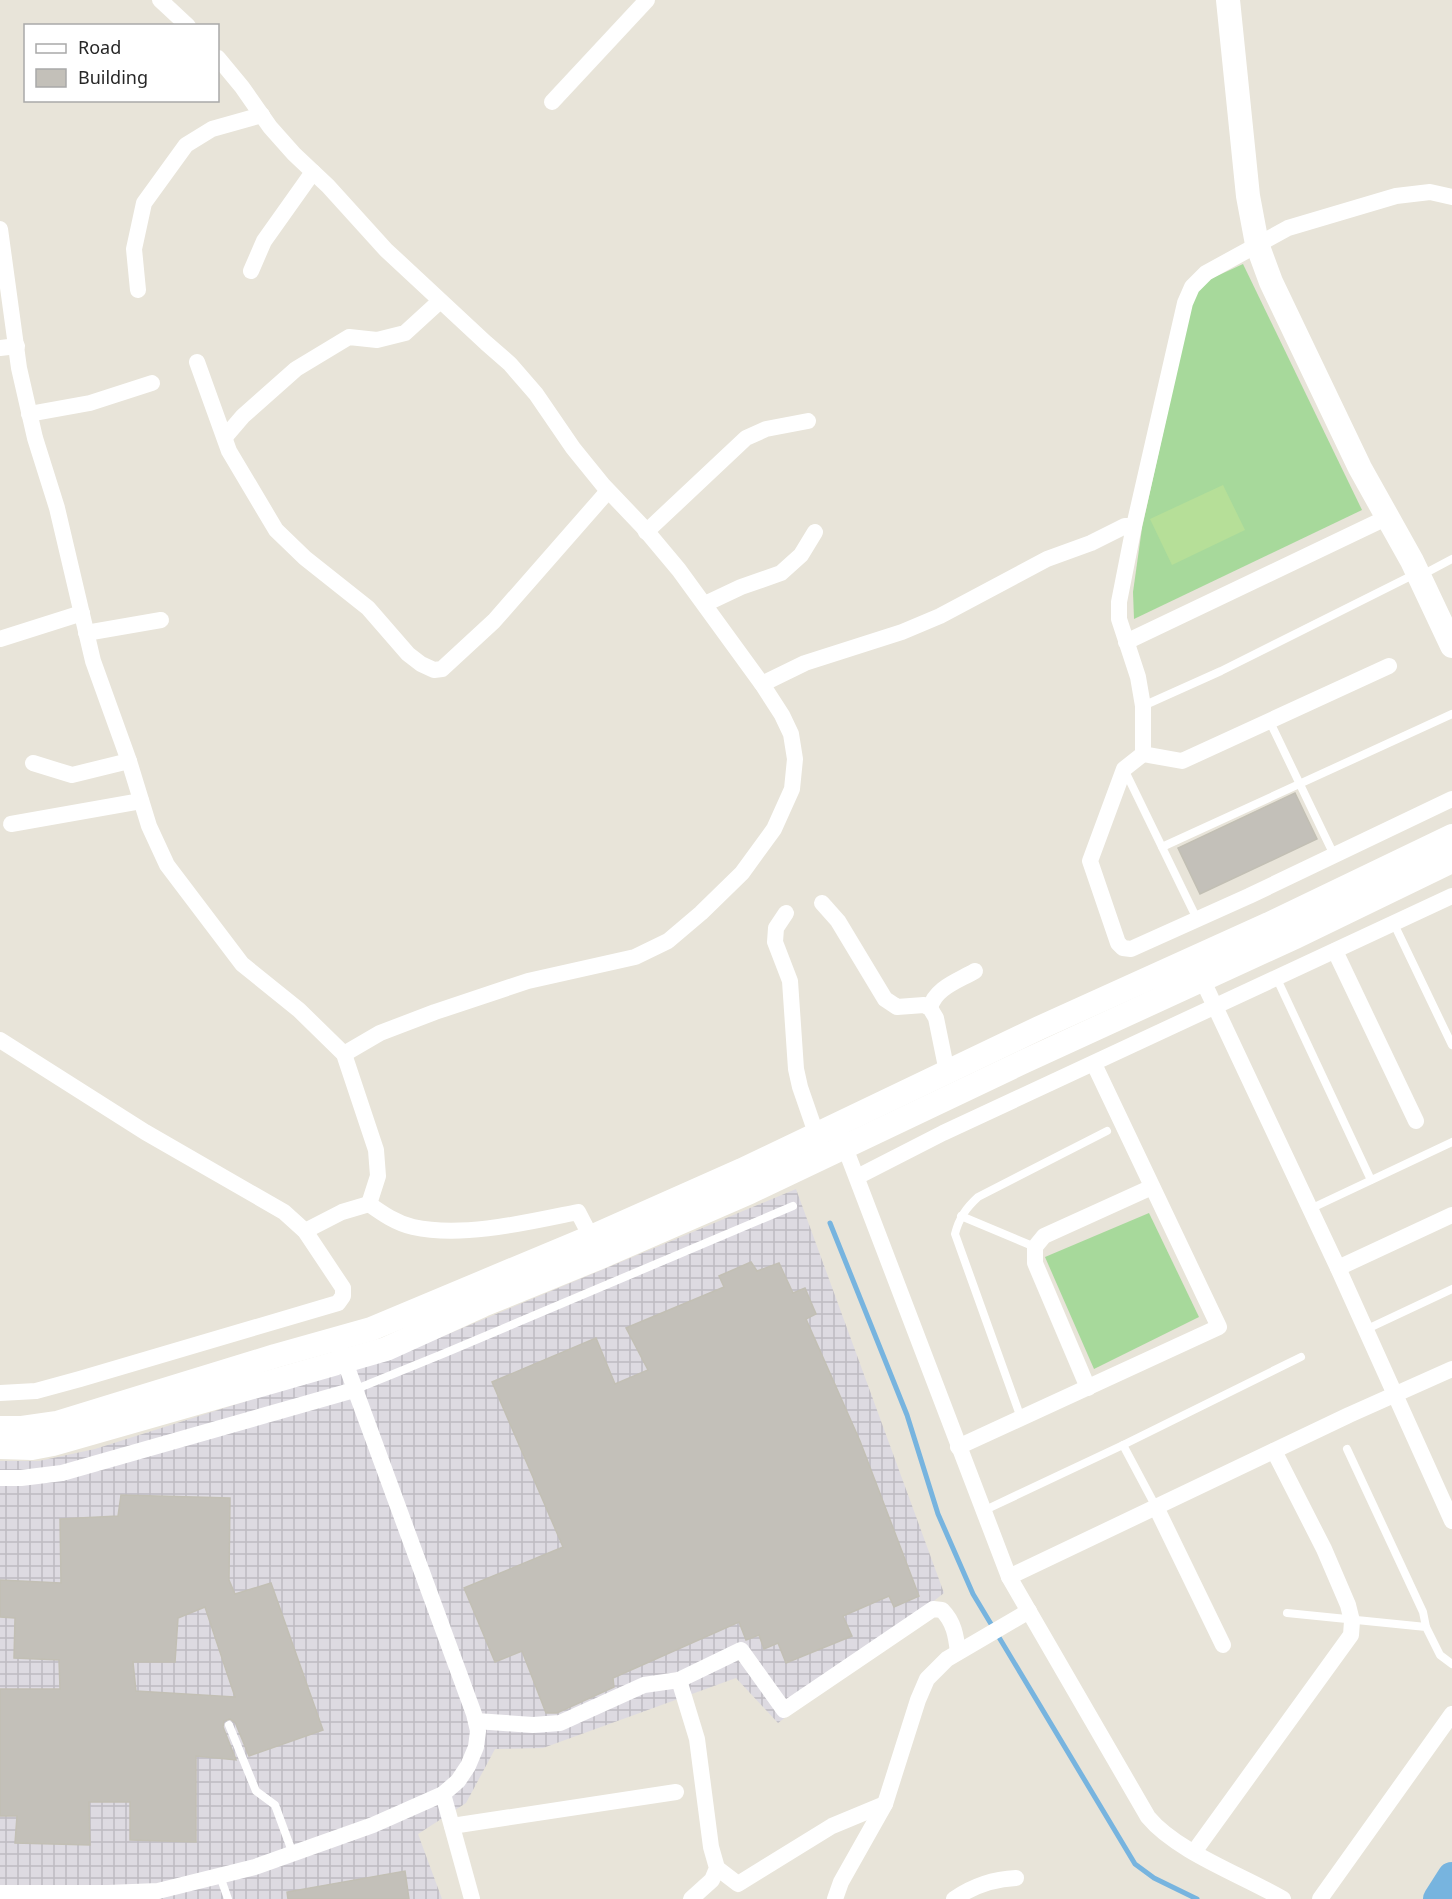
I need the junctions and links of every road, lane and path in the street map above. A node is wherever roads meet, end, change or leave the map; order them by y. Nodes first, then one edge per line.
1 (160, 0) edge
2 (647, 0) edge
3 (1228, 0) edge
4 (186, 24) edge
5 (219, 59) edge
6 (552, 102) dead end
7 (262, 115) junction
8 (313, 172) junction
9 (1452, 197) edge
10 (0, 229) edge
11 (1257, 244) junction
12 (251, 271) dead end
13 (138, 290) dead end
14 (440, 301) junction
15 (8, 347) edge
16 (197, 362) dead end
17 (152, 383) dead end
18 (29, 414) junction
19 (808, 421) dead end
20 (225, 437) junction
21 (608, 491) junction
22 (1388, 517) junction
23 (1134, 526) junction
24 (646, 532) junction
25 (815, 532) dead end
26 (1452, 559) edge
27 (1418, 574) junction
28 (705, 604) junction
29 (82, 613) junction
30 (161, 620) dead end
31 (87, 633) junction
32 (0, 639) edge
33 (1126, 642) junction
34 (1452, 646) edge
35 (1389, 666) dead end
36 (762, 684) junction
37 (1143, 706) junction
38 (1452, 714) edge
39 (1270, 722) junction
40 (1143, 754) junction
41 (129, 761) junction
42 (33, 763) dead end
43 (1124, 769) junction
44 (1300, 784) junction
45 (1452, 798) edge
46 (141, 801) junction
47 (11, 824) dead end
48 (1452, 836) edge
49 (1162, 847) junction
50 (1334, 855) junction
51 (1452, 861) edge
52 (1452, 897) edge
53 (822, 903) dead end
54 (786, 913) dead end
55 (1197, 919) junction
56 (1394, 924) junction
57 (1335, 951) junction
58 (975, 971) dead end
59 (1277, 979) junction
60 (1203, 981) junction
61 (930, 1008) junction
62 (1215, 1008) junction
63 (0, 1040) edge
64 (1452, 1045) edge
65 (344, 1054) junction
66 (1094, 1064) junction
67 (947, 1072) junction
68 (1416, 1121) dead end
69 (826, 1130) junction
70 (1107, 1131) dead end
71 (1452, 1142) edge
72 (835, 1152) junction
73 (857, 1177) junction
74 (1371, 1180) junction
75 (1152, 1187) junction
76 (369, 1204) junction
77 (793, 1206) dead end
78 (1310, 1209) junction
79 (1452, 1215) edge
80 (961, 1216) junction
81 (305, 1231) junction
82 (591, 1237) junction
83 (1035, 1247) junction
84 (1338, 1268) junction
85 (1452, 1289) edge
86 (1365, 1330) junction
87 (341, 1350) junction
88 (1301, 1357) dead end
89 (1452, 1369) edge
90 (1088, 1388) junction
91 (354, 1389) junction
92 (0, 1393) edge
93 (1394, 1395) junction
94 (1021, 1419) junction
95 (0, 1428) edge
96 (1123, 1445) junction
97 (0, 1447) edge
98 (958, 1447) junction
99 (1347, 1449) dead end
100 (1274, 1451) junction
101 (0, 1478) edge
102 (1156, 1507) junction
103 (982, 1511) junction
104 (1452, 1521) edge
105 (1009, 1577) junction
106 (1287, 1613) dead end
107 (1023, 1615) junction
108 (1352, 1621) junction
109 (1426, 1627) junction
110 (1223, 1645) dead end
111 (964, 1649) junction
112 (1452, 1664) edge
113 (679, 1680) junction
114 (1452, 1714) edge
115 (476, 1721) junction
116 (229, 1725) dead end
117 (676, 1792) dead end
118 (443, 1794) junction
119 (885, 1804) junction
120 (452, 1826) junction
121 (1194, 1852) junction
122 (293, 1854) junction
123 (717, 1868) junction
124 (220, 1876) junction
125 (1016, 1878) dead end
126 (0, 1893) edge
127 (228, 1899) edge
128 (472, 1899) edge
129 (692, 1899) edge
130 (836, 1899) edge
131 (954, 1899) edge
132 (1283, 1899) edge
133 (1320, 1899) edge

1 - 4 street
2 - 6 street
3 - 11 street
5 - 7 street
7 - 8 street
7 - 13 street
8 - 12 street
8 - 14 street
9 - 11 street
10 - 15 street
11 - 22 street
11 - 23 street
14 - 20 street
14 - 21 street
15 - 18 street
16 - 20 street
17 - 18 street
18 - 29 street
19 - 24 street
20 - 21 street
21 - 24 street
22 - 27 street
22 - 33 street
23 - 33 street
23 - 36 street
24 - 28 street
25 - 28 street
26 - 27 lane
27 - 34 street
27 - 37 lane
28 - 36 street
29 - 31 street
29 - 32 street
30 - 31 street
31 - 41 street
33 - 37 street
35 - 39 street
36 - 65 street
37 - 40 street
38 - 44 lane
39 - 40 street
39 - 44 lane
40 - 43 street
41 - 42 street
41 - 46 street
43 - 49 lane
43 - 55 street
44 - 49 lane
44 - 50 lane
45 - 50 street
46 - 47 street
46 - 65 street
48 - 67 street
49 - 55 lane
50 - 55 street
51 - 60 street
52 - 56 street
53 - 61 street
54 - 69 street
56 - 57 street
56 - 64 lane
57 - 59 street
57 - 68 street
58 - 61 street
59 - 62 street
59 - 74 lane
60 - 62 street
60 - 72 street
61 - 67 street
62 - 66 street
62 - 78 street
63 - 81 street
65 - 76 street
66 - 73 street
66 - 75 street
67 - 69 street
69 - 72 street
69 - 82 street
70 - 80 lane
71 - 74 lane
72 - 73 street
72 - 87 street
73 - 98 street
74 - 78 lane
75 - 83 street
75 - 90 street
76 - 81 street
76 - 82 street
77 - 91 lane
78 - 84 street
79 - 84 street
80 - 83 lane
80 - 94 lane
81 - 92 street
82 - 87 street
83 - 90 street
84 - 86 street
85 - 86 lane
86 - 93 street
87 - 91 street
87 - 95 street
87 - 97 street
88 - 96 lane
89 - 93 street
90 - 94 street
91 - 101 street
91 - 115 street
93 - 100 street
93 - 104 street
94 - 98 street
96 - 102 lane
96 - 103 lane
98 - 103 street
99 - 109 lane
100 - 102 street
100 - 108 street
102 - 105 street
102 - 110 street
103 - 105 street
105 - 107 street
106 - 108 lane
107 - 111 street
107 - 121 street
108 - 109 lane
108 - 121 street
109 - 112 lane
111 - 113 street
111 - 119 street
113 - 115 street
113 - 123 street
114 - 133 street
115 - 118 street
116 - 122 lane
117 - 120 street
118 - 120 street
118 - 122 street
119 - 123 street
119 - 130 street
120 - 128 street
121 - 132 street
122 - 124 street
123 - 129 street
124 - 126 street
124 - 127 lane
125 - 131 street

